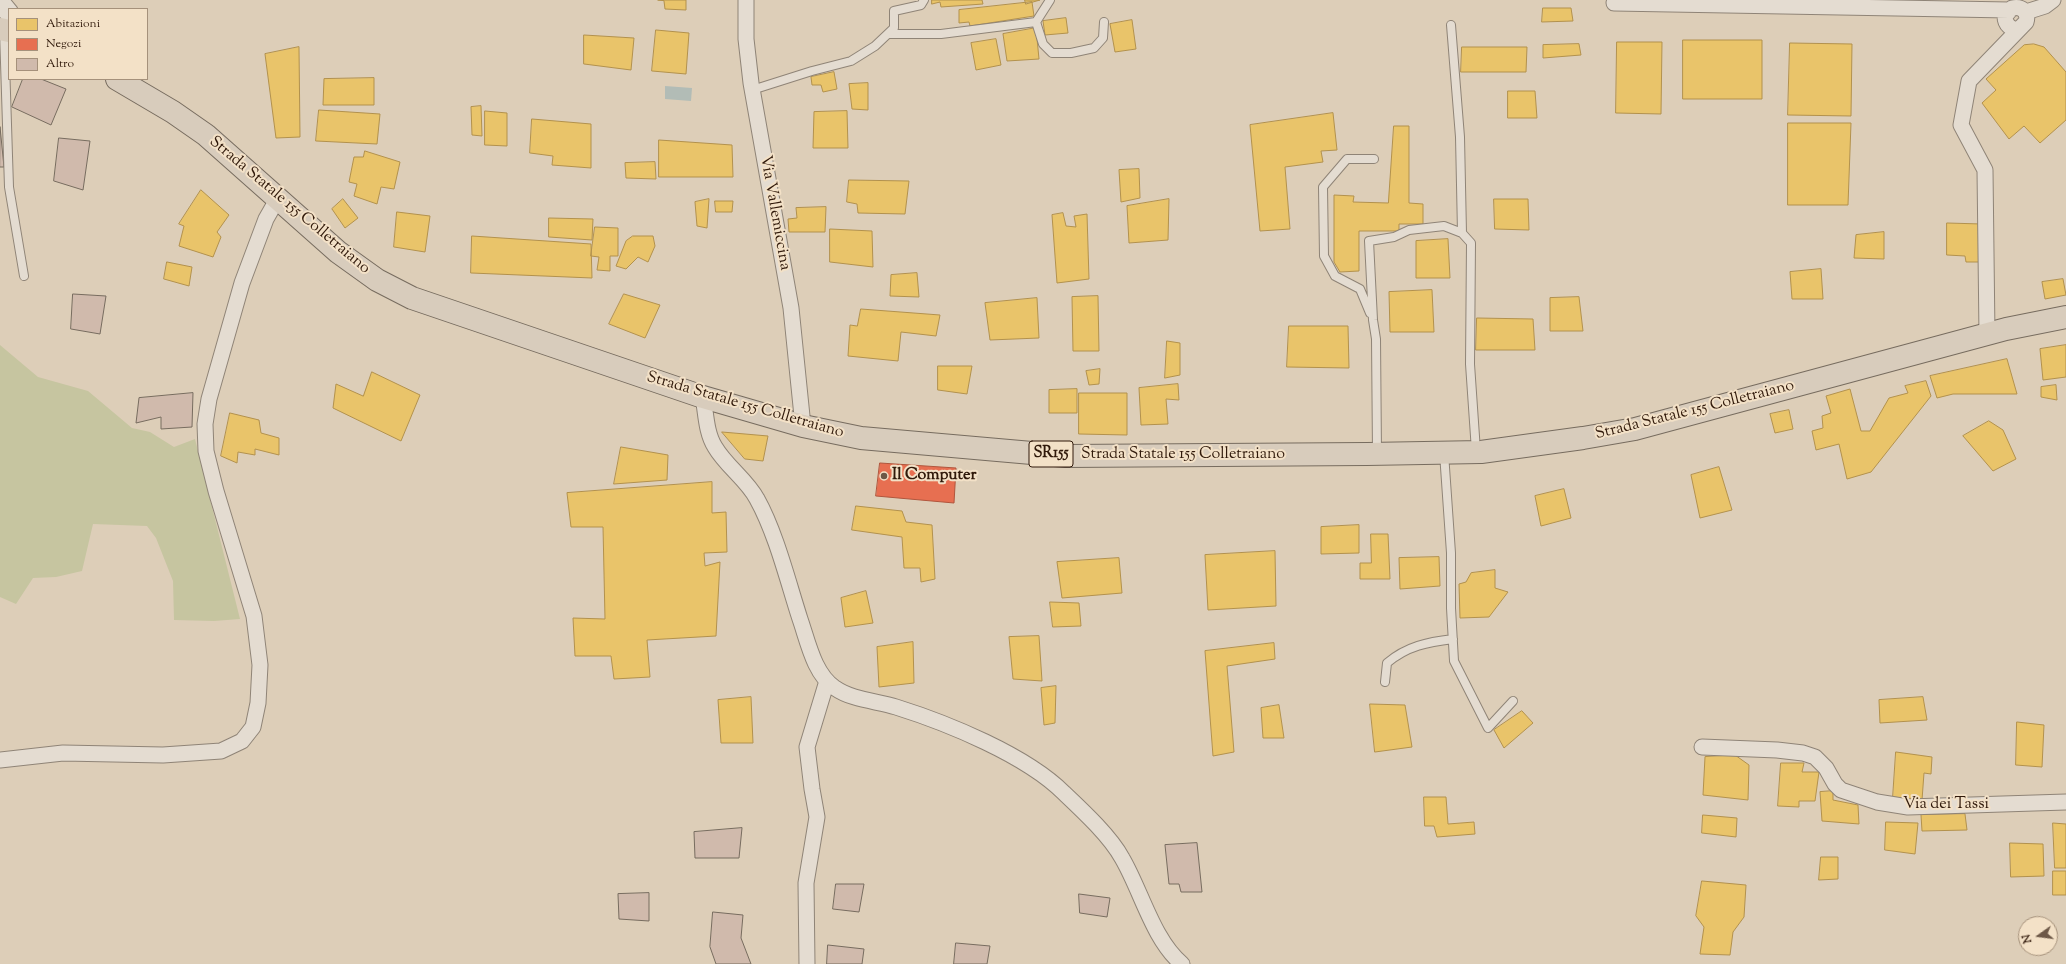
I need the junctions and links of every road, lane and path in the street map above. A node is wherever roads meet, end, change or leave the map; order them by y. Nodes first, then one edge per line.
1 (746, 0) edge
2 (924, 0) edge
3 (1050, 0) edge
4 (2054, 0) edge
5 (0, 2) edge
6 (1678, 2) edge
7 (1614, 3) dead end
8 (1782, 3) edge
9 (2009, 10) junction
10 (2026, 12) junction
11 (1036, 22) junction
12 (1104, 22) dead end
13 (1451, 25) dead end
14 (6, 26) edge
15 (2019, 29) junction
16 (888, 34) junction
17 (119, 80) edge
18 (752, 90) junction
19 (1374, 159) dead end
20 (278, 198) junction
21 (1462, 233) junction
22 (24, 276) dead end
23 (2066, 317) edge
24 (1373, 320) junction
25 (1986, 335) junction
26 (703, 397) junction
27 (803, 426) junction
28 (1444, 452) junction
29 (1476, 452) junction
30 (1377, 454) junction
31 (1453, 639) junction
32 (827, 680) junction
33 (1385, 682) dead end
34 (1513, 701) dead end
35 (1702, 746) dead end
36 (0, 760) edge
37 (2066, 802) edge
38 (806, 964) edge
39 (1182, 964) edge

1 - 18 street, Via Vallemiccina
2 - 16 lane
3 - 11 lane
4 - 10 street
5 - 14 street
6 - 7 street
6 - 8 street
8 - 9 street
9 - 10 street
9 - 15 street
10 - 15 street
11 - 12 lane
11 - 16 lane
13 - 21 lane
14 - 22 lane
15 - 25 street
16 - 18 lane
17 - 20 main road, Strada Statale 155 Colletraiano / SR155
18 - 27 street, Via Vallemiccina
19 - 24 lane
20 - 26 main road, Strada Statale 155 Colletraiano / SR155
20 - 36 street
21 - 24 lane
21 - 29 lane
23 - 25 main road, Strada Statale 155 Colletraiano / SR155
24 - 30 lane
25 - 29 main road, Strada Statale 155 Colletraiano / SR155
26 - 27 main road, Strada Statale 155 Colletraiano / SR155
26 - 32 street
27 - 30 main road, Strada Statale 155 Colletraiano / SR155
28 - 29 main road, Strada Statale 155 Colletraiano / SR155
28 - 30 main road, Strada Statale 155 Colletraiano / SR155
28 - 31 lane
31 - 33 lane
31 - 34 lane
32 - 38 street
32 - 39 street
35 - 37 street, Via dei Tassi

